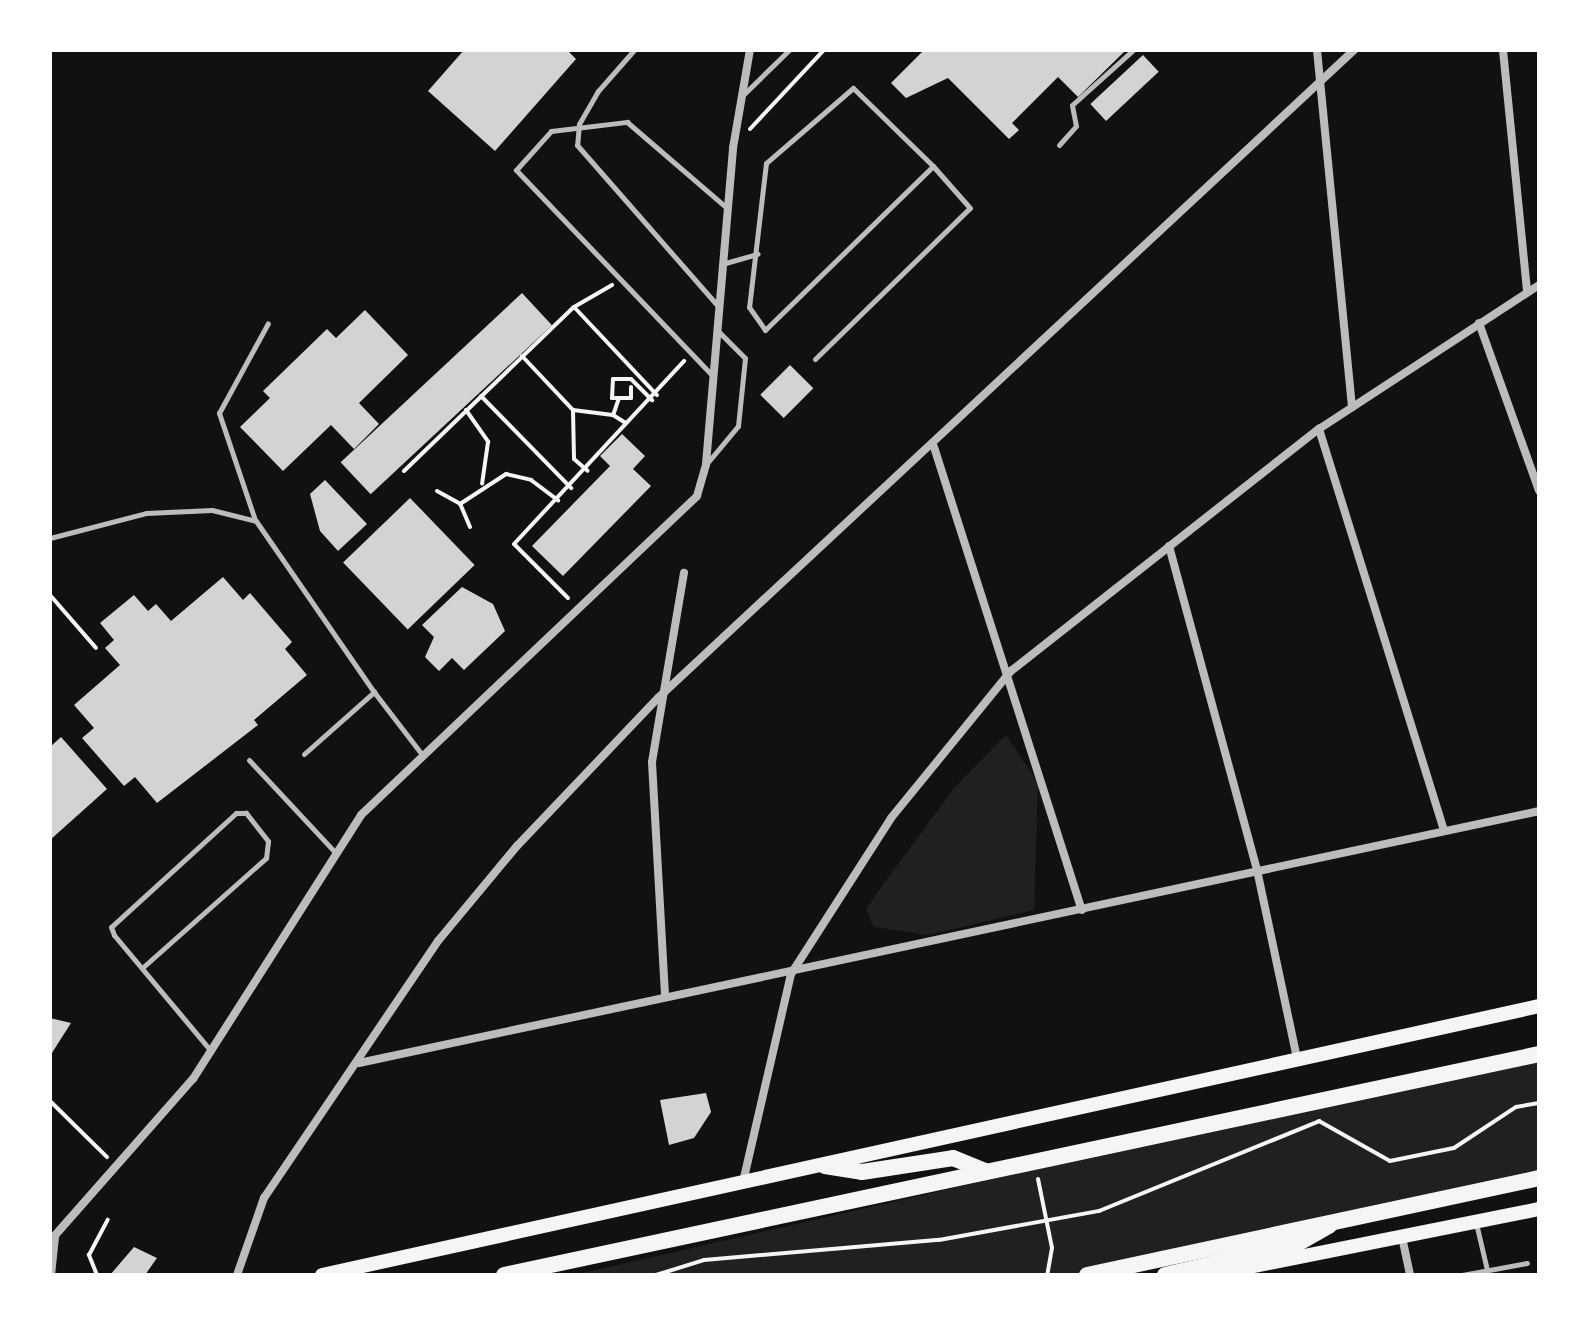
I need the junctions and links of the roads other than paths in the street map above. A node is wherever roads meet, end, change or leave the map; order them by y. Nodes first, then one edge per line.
1 (634, 50) edge
2 (750, 50) edge
3 (789, 50) edge
4 (1133, 50) edge
5 (1317, 50) edge
6 (1354, 50) edge
7 (1503, 50) edge
8 (1323, 79) junction
9 (743, 94) junction
10 (579, 124) junction
11 (1059, 145) dead end
12 (933, 166) junction
13 (727, 208) junction
14 (758, 254) junction
15 (721, 265) junction
16 (1539, 285) edge
17 (1527, 291) junction
18 (716, 304) junction
19 (268, 323) dead end
20 (1479, 323) junction
21 (714, 328) junction
22 (815, 359) dead end
23 (710, 373) junction
24 (1352, 407) junction
25 (1319, 429) junction
26 (934, 447) junction
27 (706, 464) junction
28 (1539, 491) edge
29 (256, 521) junction
30 (50, 538) edge
31 (1169, 546) junction
32 (684, 573) dead end
33 (1011, 671) junction
34 (374, 692) junction
35 (658, 698) junction
36 (420, 752) junction
37 (304, 754) dead end
38 (249, 760) dead end
39 (1539, 811) edge
40 (1443, 828) junction
41 (334, 851) junction
42 (1257, 870) junction
43 (1082, 910) junction
44 (142, 968) junction
45 (791, 974) junction
46 (665, 995) junction
47 (1539, 1006) edge
48 (211, 1051) junction
49 (1539, 1054) edge
50 (1297, 1058) junction
51 (358, 1063) junction
52 (825, 1166) junction
53 (986, 1171) junction
54 (1539, 1178) edge
55 (742, 1182) junction
56 (1539, 1209) edge
57 (1337, 1219) junction
58 (1476, 1222) junction
59 (1402, 1237) junction
60 (53, 1238) edge
61 (1527, 1263) dead end
62 (1487, 1270) junction
63 (1242, 1272) edge
64 (51, 1275) edge
65 (237, 1275) edge
66 (322, 1275) edge
67 (504, 1275) edge
68 (1087, 1275) edge
69 (1165, 1275) edge
70 (1209, 1275) edge
71 (1410, 1275) edge
72 (1462, 1275) edge

1 - 10 lane
2 - 9 street
3 - 9 lane
4 - 11 lane
5 - 8 street
6 - 8 street
7 - 17 street
8 - 24 street
8 - 26 street
9 - 13 street
10 - 13 lane
10 - 18 lane
10 - 23 lane
12 - 14 lane
12 - 14 lane
12 - 22 lane
13 - 15 street
14 - 15 lane
15 - 18 street
16 - 17 street
17 - 20 street
18 - 21 street
19 - 29 lane
20 - 24 street
20 - 28 street
21 - 23 street
21 - 27 lane
23 - 27 street
24 - 25 street
25 - 31 street
25 - 40 street
26 - 33 street
26 - 35 street
27 - 36 street
29 - 30 lane
29 - 34 lane
31 - 33 street
31 - 42 street
32 - 35 street
33 - 43 street
33 - 45 street
34 - 36 lane
34 - 37 lane
35 - 46 street
35 - 51 street
36 - 41 street
38 - 41 lane
39 - 40 street
40 - 42 street
41 - 48 street
42 - 43 street
42 - 50 street
43 - 45 street
44 - 44 lane
44 - 48 lane
45 - 46 street
45 - 55 street
46 - 51 street
47 - 50 main road
48 - 60 street
49 - 53 highway
50 - 52 main road
51 - 65 street
52 - 53 highway
52 - 55 main road
53 - 67 highway
54 - 57 highway
55 - 66 main road
56 - 58 main road
57 - 68 highway
57 - 69 highway
58 - 59 main road
58 - 62 lane
59 - 63 main road
59 - 71 street
60 - 64 street
61 - 62 lane
62 - 72 lane
63 - 70 main road

